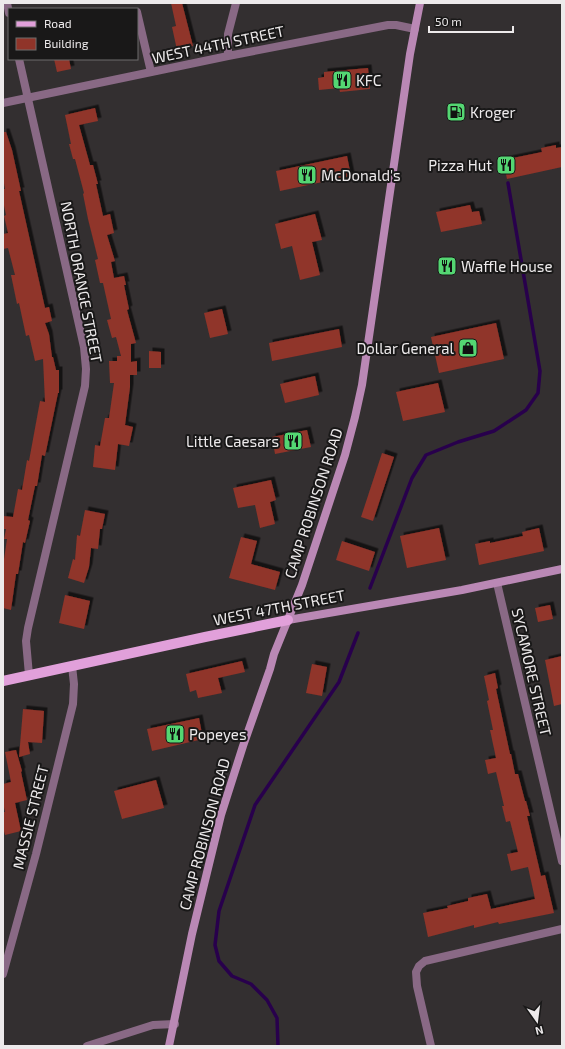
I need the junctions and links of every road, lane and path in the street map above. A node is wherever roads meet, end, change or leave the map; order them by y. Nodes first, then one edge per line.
1 (236, 3) edge
2 (420, 3) edge
3 (138, 15) edge
4 (415, 29) junction
5 (228, 56) junction
6 (20, 60) edge
7 (150, 72) junction
8 (28, 98) junction
9 (3, 103) edge
10 (562, 569) edge
11 (497, 583) junction
12 (288, 620) junction
13 (72, 666) junction
14 (29, 675) junction
15 (3, 681) edge
16 (562, 861) edge
17 (562, 929) edge
18 (3, 974) edge
19 (175, 1024) junction
20 (87, 1046) edge
21 (170, 1046) edge
22 (431, 1046) edge

1 - 5 street
2 - 4 main road, CAMP ROBINSON ROAD
3 - 7 street
4 - 5 street, WEST 44TH STREET
4 - 12 main road, CAMP ROBINSON ROAD
5 - 7 street, WEST 44TH STREET
6 - 8 street, NORTH ORANGE STREET
7 - 8 street, WEST 44TH STREET
8 - 9 street, WEST 44TH STREET
8 - 14 street, NORTH ORANGE STREET
10 - 11 main road, WEST 47TH STREET
11 - 12 main road, WEST 47TH STREET
11 - 16 street, SYCAMORE STREET
12 - 13 main road, WEST 47TH STREET
12 - 19 main road, CAMP ROBINSON ROAD
13 - 14 main road, WEST 47TH STREET
13 - 18 street, MASSIE STREET
14 - 15 main road, WEST 47TH STREET
17 - 22 street
19 - 20 street
19 - 21 main road, CAMP ROBINSON ROAD

